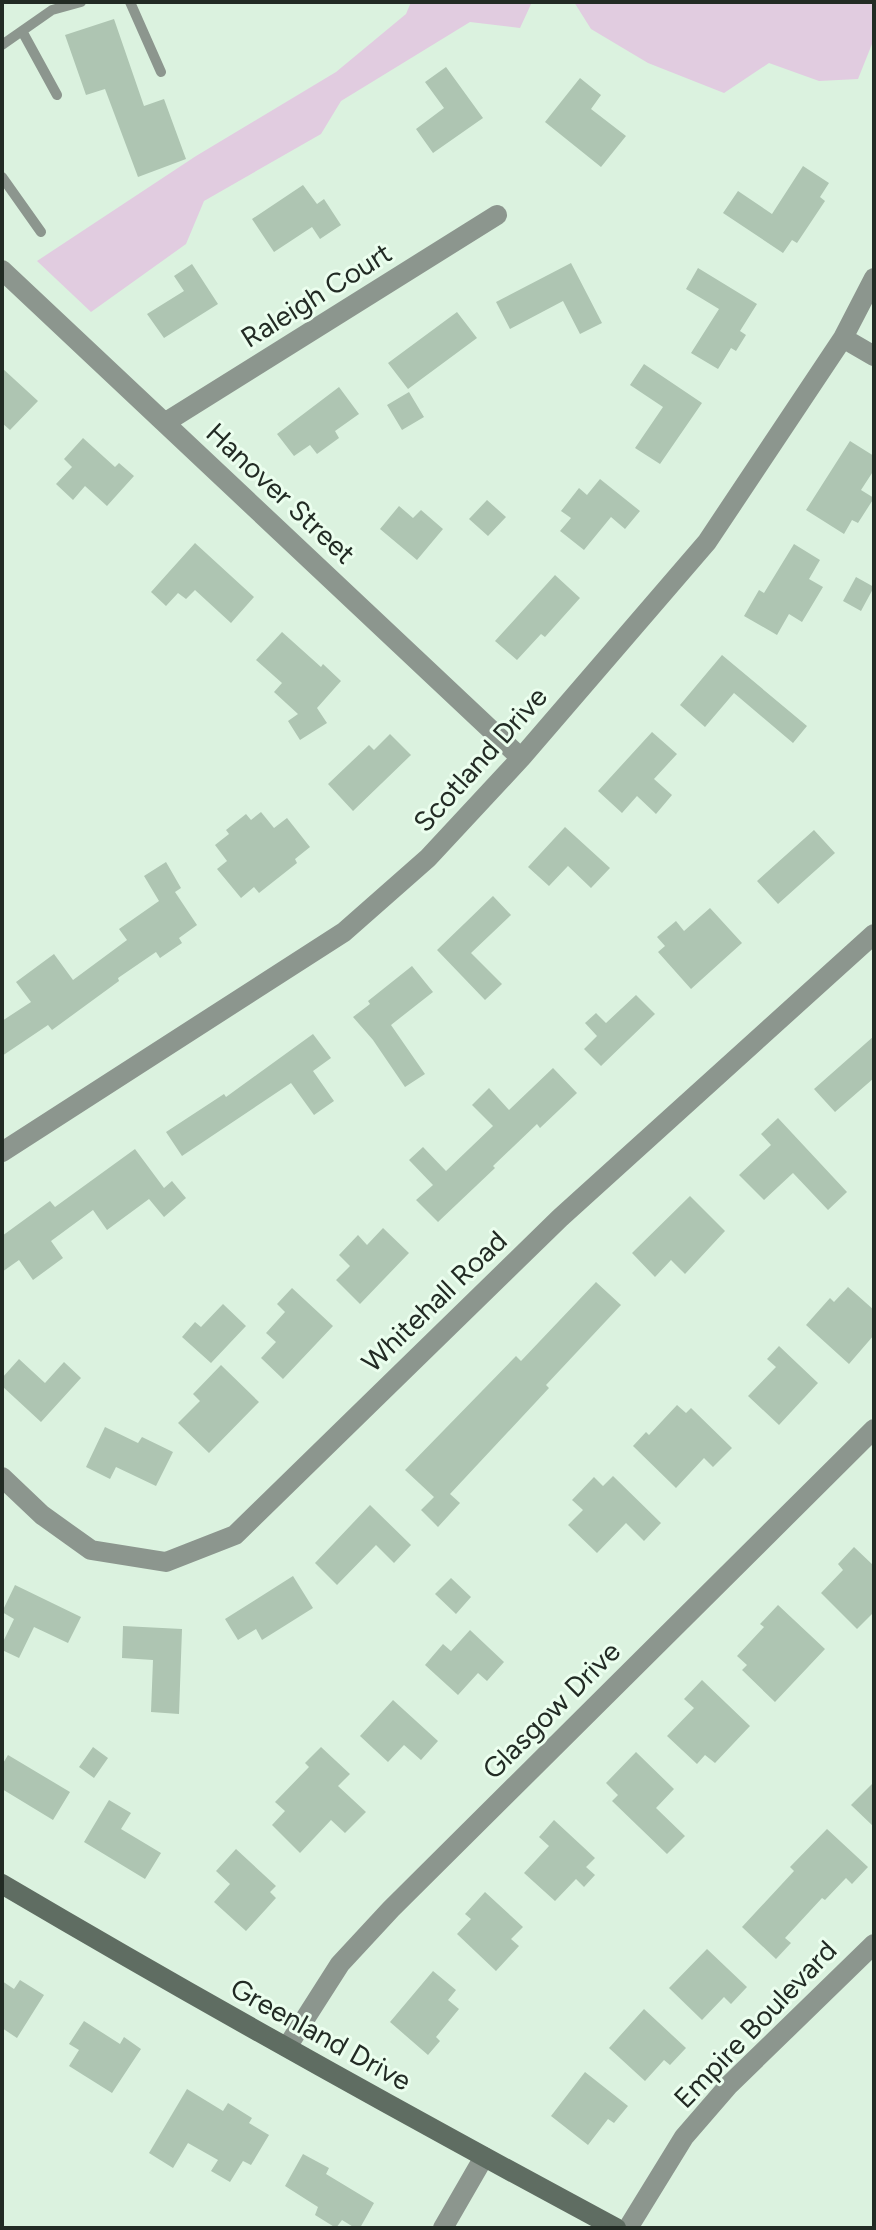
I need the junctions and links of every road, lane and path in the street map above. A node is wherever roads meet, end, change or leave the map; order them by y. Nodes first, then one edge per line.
1 (81, 2) edge
2 (130, 2) edge
3 (22, 31) junction
4 (2, 45) edge
5 (161, 72) dead end
6 (57, 95) dead end
7 (2, 177) edge
8 (497, 215) dead end
9 (41, 232) dead end
10 (2, 270) edge
11 (874, 278) edge
12 (843, 338) junction
13 (874, 356) edge
14 (166, 422) junction
15 (521, 758) junction
16 (874, 934) edge
17 (2, 1152) edge
18 (874, 1429) edge
19 (2, 1477) edge
20 (2, 1884) edge
21 (874, 1944) edge
22 (287, 2047) junction
23 (484, 2157) junction
24 (443, 2228) edge
25 (616, 2228) edge
26 (628, 2228) edge

1 - 3 lane
2 - 5 lane
3 - 4 lane
3 - 6 lane
7 - 9 lane
8 - 14 street, Raleigh Court
10 - 14 street, Hanover Street
11 - 12 street, Scotland Drive
12 - 13 street
12 - 15 street, Scotland Drive
14 - 15 street, Hanover Street
15 - 17 street, Scotland Drive
16 - 19 street, Whitehall Road
18 - 22 street, Glasgow Drive
20 - 22 street, Greenland Drive
21 - 26 street, Empire Boulevard
22 - 23 street, Greenland Drive
23 - 24 street
23 - 25 street, Greenland Drive

